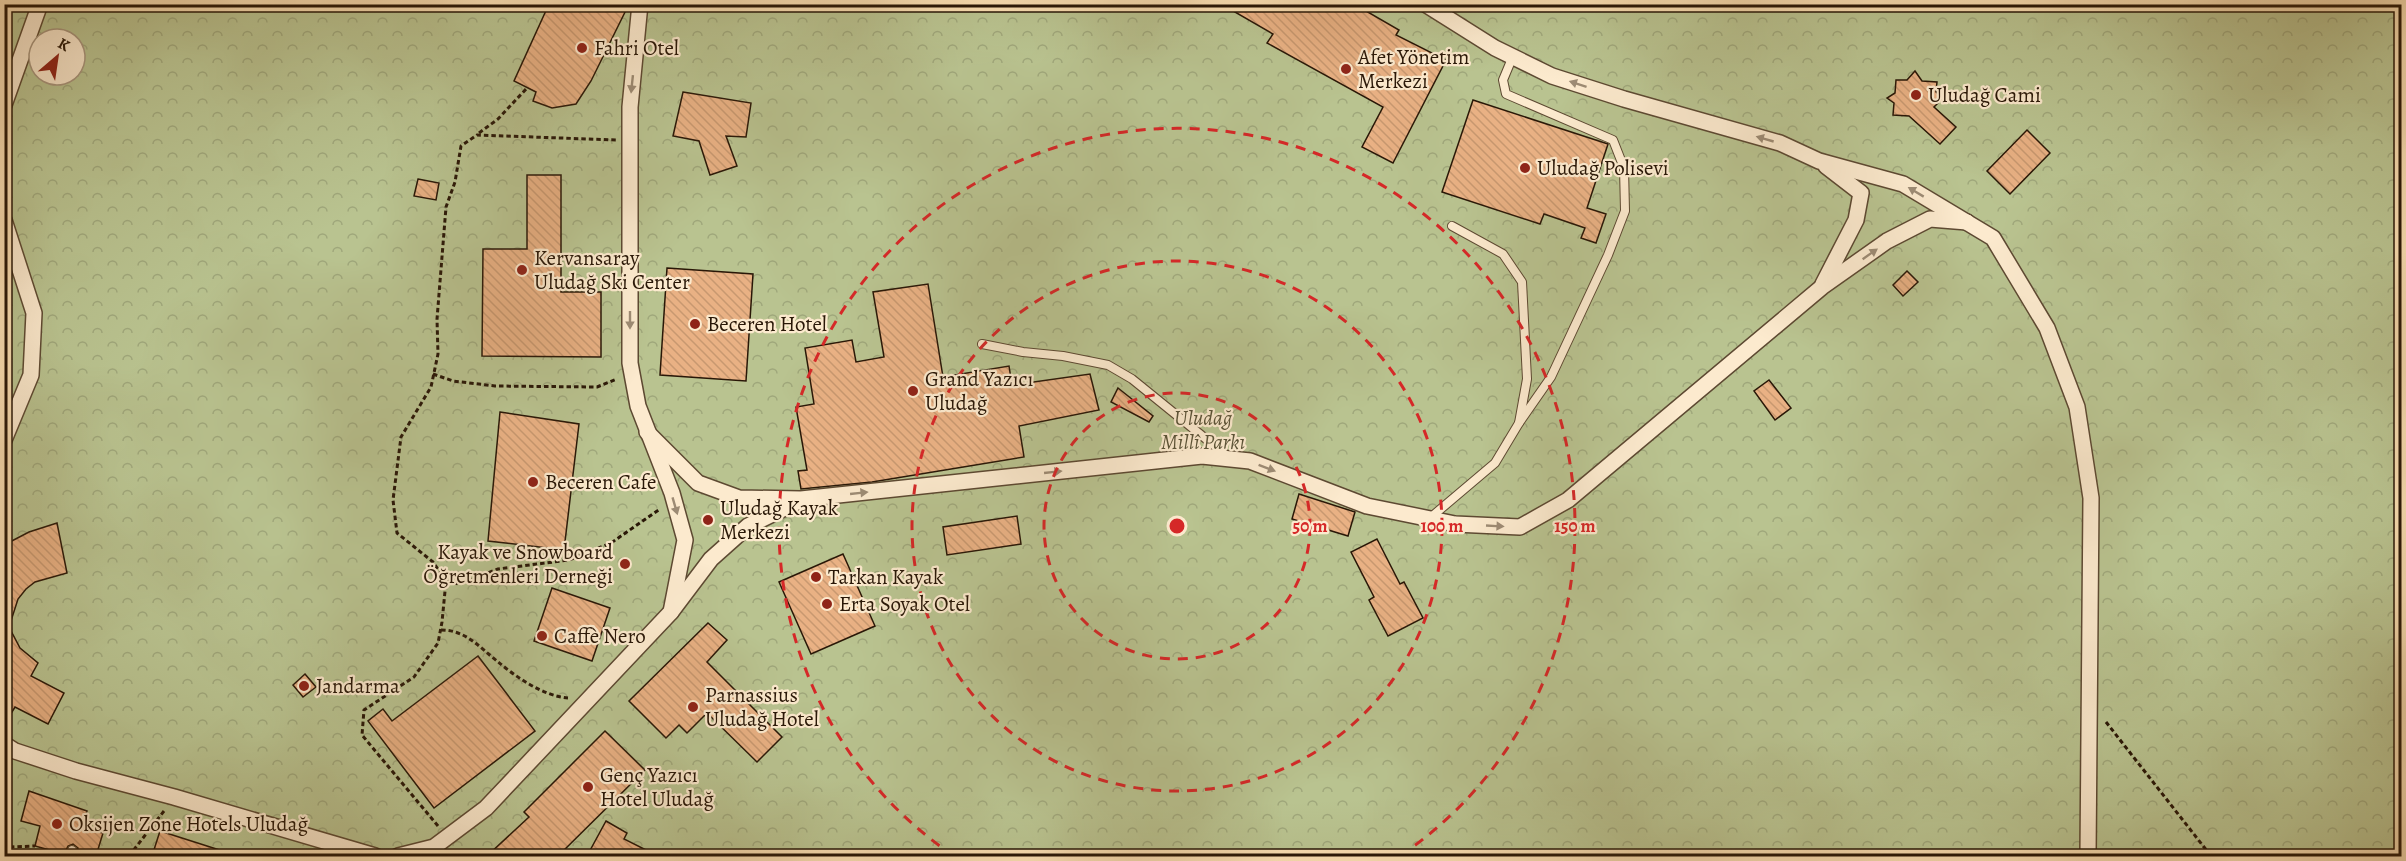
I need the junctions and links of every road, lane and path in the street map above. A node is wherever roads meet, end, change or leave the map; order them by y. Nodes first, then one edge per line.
1 (40, 4) edge
2 (640, 4) edge
3 (1425, 4) edge
4 (1513, 56) junction
5 (527, 88) dead end
6 (4, 105) edge
7 (477, 135) junction
8 (630, 140) junction
9 (1819, 161) junction
10 (4, 220) edge
11 (1967, 222) junction
12 (1452, 226) dead end
13 (1822, 287) junction
14 (982, 344) dead end
15 (632, 373) junction
16 (434, 374) junction
17 (1519, 423) junction
18 (646, 432) junction
19 (4, 440) edge
20 (1231, 459) junction
21 (674, 500) junction
22 (801, 500) junction
23 (1429, 519) junction
24 (446, 580) junction
25 (671, 612) junction
26 (441, 630) junction
27 (588, 700) junction
28 (2088, 700) junction
29 (4, 744) edge
30 (174, 798) junction
31 (446, 838) junction
32 (4, 842) edge
33 (34, 846) dead end
34 (129, 856) edge
35 (375, 856) edge
36 (398, 856) edge
37 (2088, 856) edge
38 (2211, 856) edge

1 - 6 street
2 -> 8 street
3 - 4 street
9 -> 4 street
4 - 17 lane
5 - 7 path
7 - 8 path
7 - 16 path
8 -> 15 street
11 -> 9 street
9 - 13 street
10 - 19 street
13 -> 11 street
11 - 28 street
12 - 17 lane
23 -> 13 street
14 - 20 lane
15 - 16 path
15 - 18 street
16 - 24 path
17 - 23 lane
18 - 21 street
18 - 22 street
22 -> 20 street
20 -> 23 street
21 - 24 path
21 -> 25 street
22 - 25 street
24 - 26 path
25 - 27 street
26 - 27 path
26 - 31 path
27 - 31 street
28 - 37 street
28 - 38 path
29 - 30 street
30 - 34 path
30 - 35 street
31 - 36 street
32 - 33 path

